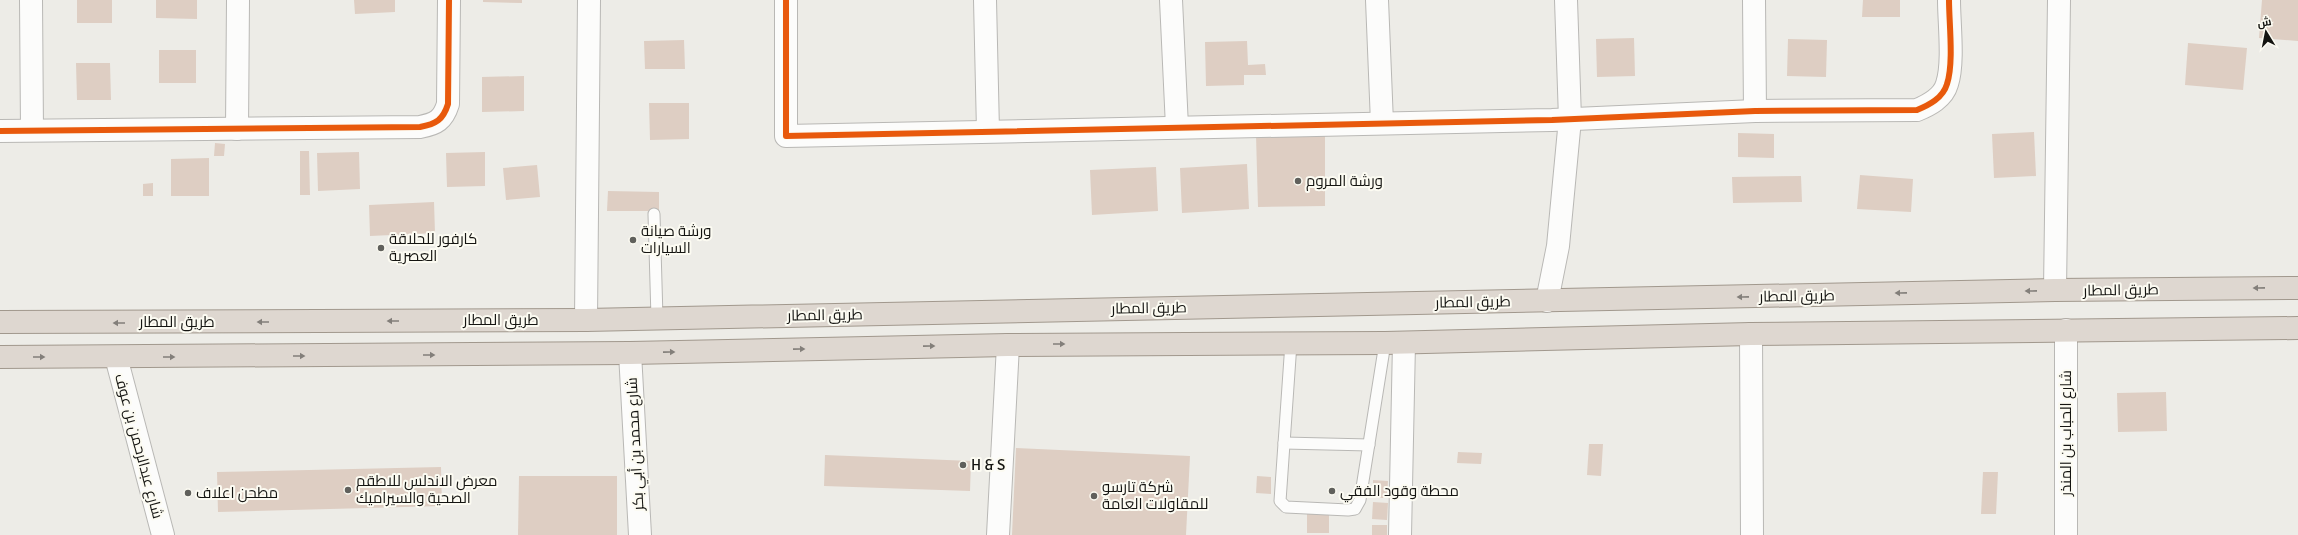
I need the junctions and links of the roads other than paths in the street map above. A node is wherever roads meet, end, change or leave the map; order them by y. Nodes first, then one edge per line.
1 (31, 0) edge
2 (238, 0) edge
3 (448, 0) edge
4 (589, 0) edge
5 (786, 0) edge
6 (985, 0) edge
7 (1171, 0) edge
8 (1376, 0) edge
9 (1566, 0) edge
10 (1754, 0) edge
11 (1949, 0) edge
12 (2059, 0) edge
13 (1756, 111) junction
14 (1570, 119) junction
15 (1382, 123) junction
16 (1177, 127) junction
17 (237, 129) junction
18 (32, 130) junction
19 (0, 131) edge
20 (988, 131) junction
21 (654, 214) dead end
22 (2298, 288) edge
23 (2055, 290) junction
24 (1546, 300) junction
25 (657, 318) junction
26 (586, 320) junction
27 (0, 322) edge
28 (2298, 328) edge
29 (2066, 330) junction
30 (1751, 334) junction
31 (1291, 343) junction
32 (1395, 343) junction
33 (1008, 344) junction
34 (630, 353) junction
35 (0, 357) edge
36 (116, 357) junction
37 (1284, 443) junction
38 (1369, 445) junction
39 (163, 535) edge
40 (640, 535) edge
41 (998, 535) edge
42 (1400, 535) edge
43 (1752, 535) edge
44 (2066, 535) edge

1 - 18 street
2 - 17 street
3 - 17 street
4 - 26 street
5 - 20 street
6 - 20 street
7 - 16 street
8 - 15 street
9 - 14 street
10 - 13 street
11 - 13 street
12 - 23 street
13 - 14 street
14 - 15 street
14 - 24 street
15 - 16 street
16 - 20 street
17 - 18 street
18 - 19 street
21 - 25 lane
22 -> 23 highway, طريق المطار
23 -> 24 highway, طريق المطار
24 - 25 highway, طريق المطار
25 - 26 highway, طريق المطار
26 -> 27 highway, طريق المطار
28 - 29 highway
29 - 30 highway
29 - 44 street, شارع الحباب بن المنذر
30 - 32 highway
30 - 43 street
31 - 32 highway
33 -> 31 highway
31 - 37 lane
32 - 38 lane
32 - 42 street
34 -> 33 highway
33 - 41 street
36 -> 34 highway
34 - 40 street, شارع محمد بن أبي بكر
35 -> 36 highway
36 - 39 street, شارع عبدالرحمن بن عوف
37 - 38 lane
37 - 38 lane

